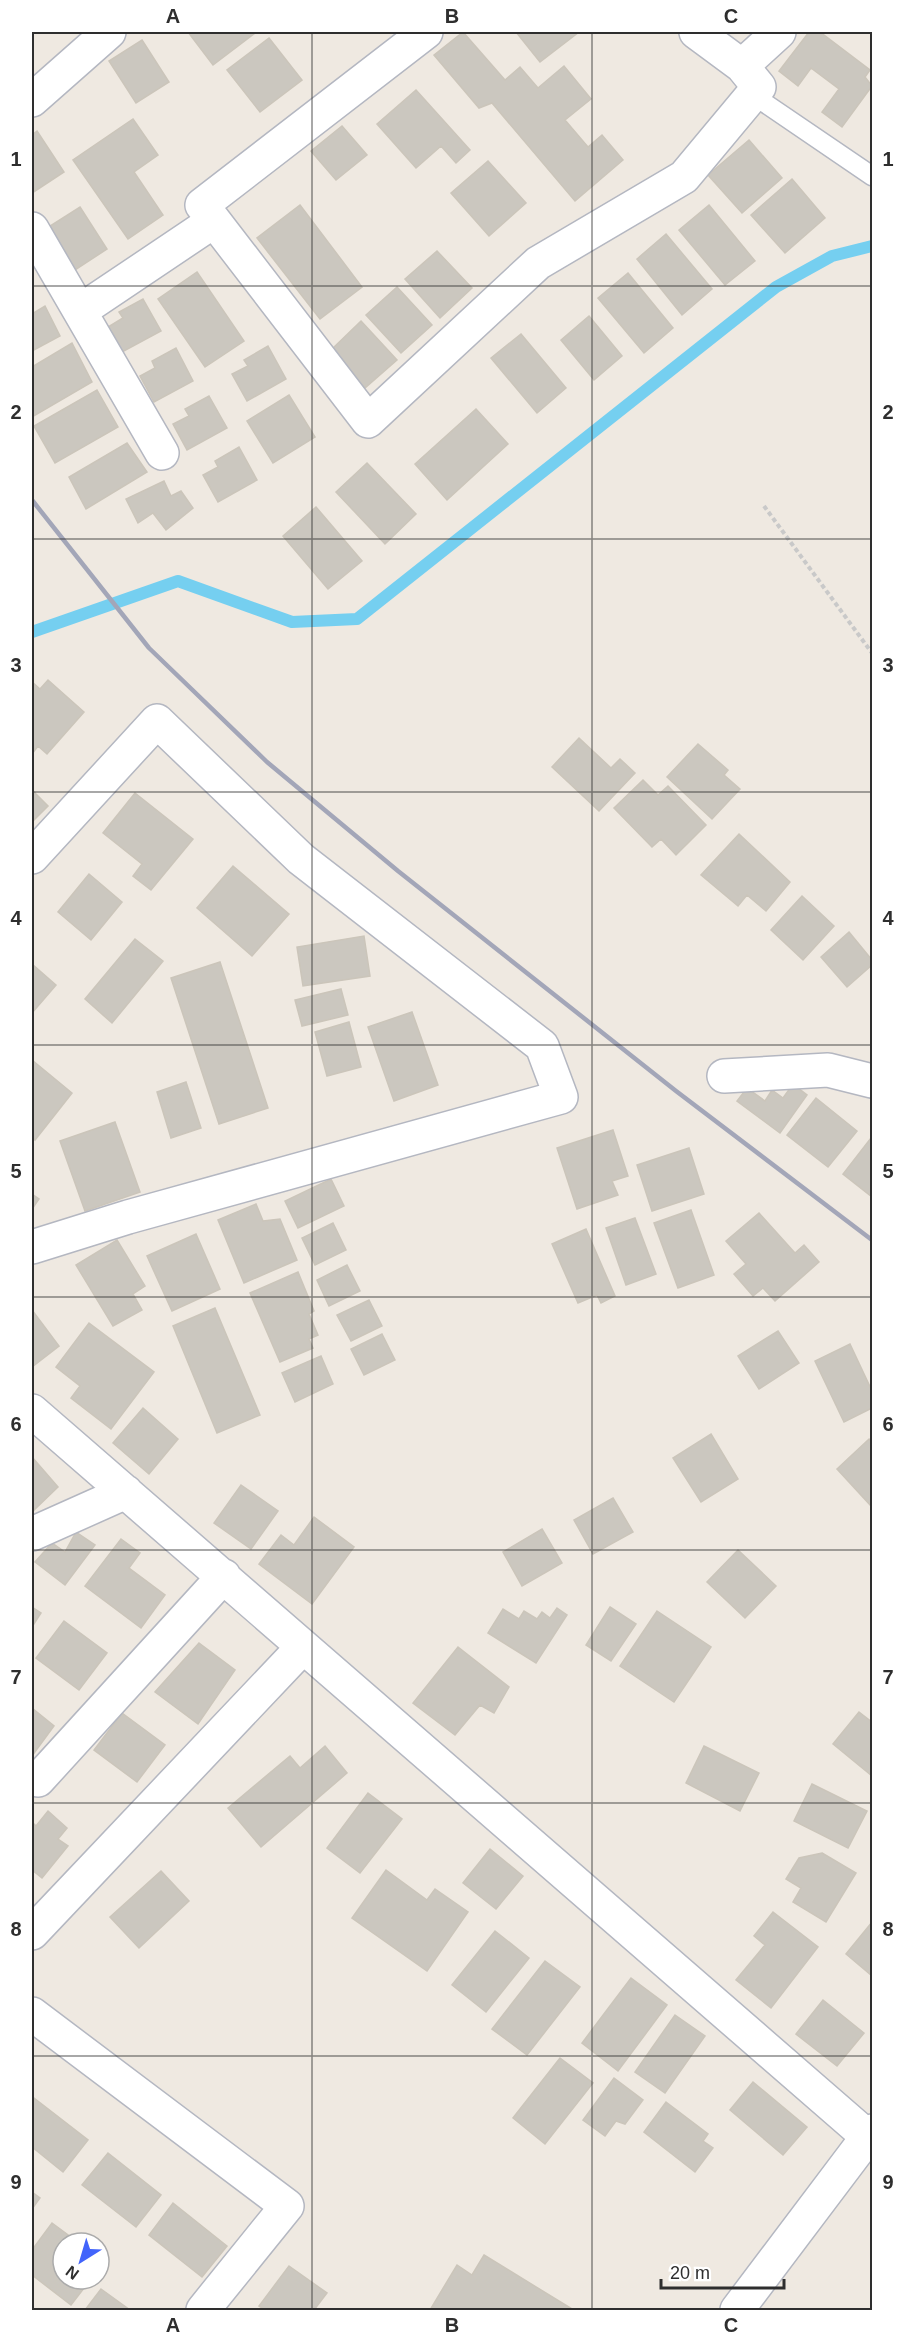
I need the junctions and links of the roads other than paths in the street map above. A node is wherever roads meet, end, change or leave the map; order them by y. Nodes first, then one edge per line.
1 (109, 32) edge
2 (426, 32) edge
3 (696, 32) edge
4 (779, 32) edge
5 (748, 81) junction
6 (32, 100) edge
7 (873, 176) edge
8 (214, 221) junction
9 (32, 229) edge
10 (80, 311) junction
11 (162, 453) dead end
12 (32, 857) edge
13 (724, 1076) dead end
14 (873, 1081) edge
15 (32, 1247) edge
16 (32, 1411) edge
17 (126, 1492) junction
18 (32, 1534) edge
19 (224, 1576) junction
20 (302, 1648) junction
21 (38, 1780) dead end
22 (32, 1933) edge
23 (32, 2014) edge
24 (870, 2134) edge
25 (203, 2310) edge
26 (737, 2310) edge

1 - 6 street
2 - 8 street
3 - 5 street
4 - 5 street
5 - 7 lane
5 - 8 street
8 - 10 street
9 - 10 street
10 - 11 street
12 - 15 street
13 - 14 street
16 - 17 street
17 - 18 street
17 - 19 street
19 - 20 street
19 - 21 street
20 - 22 street
20 - 24 street
23 - 25 street
24 - 26 street

